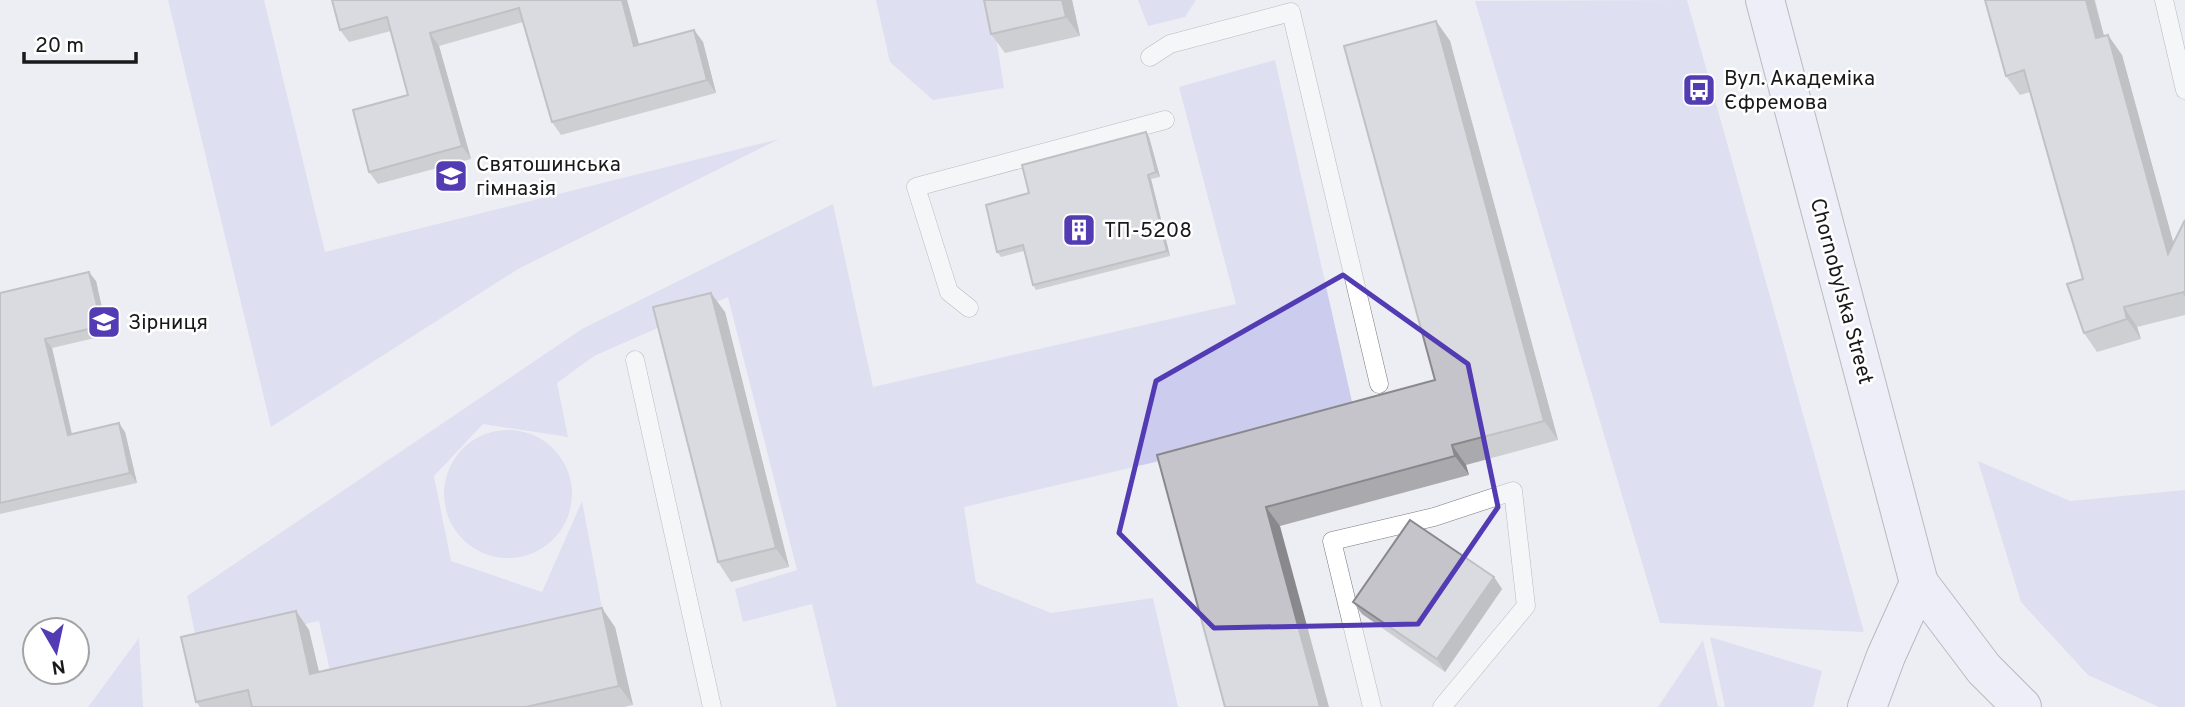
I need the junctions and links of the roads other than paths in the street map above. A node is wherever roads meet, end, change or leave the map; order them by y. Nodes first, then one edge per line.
1 (1765, 0) edge
2 (2164, 0) edge
3 (1150, 57) dead end
4 (2185, 90) edge
5 (1165, 120) dead end
6 (969, 308) dead end
7 (635, 360) dead end
8 (1379, 384) dead end
9 (1919, 583) junction
10 (712, 707) edge
11 (1372, 707) edge
12 (1442, 707) edge
13 (1867, 707) edge
14 (2022, 707) edge

1 - 9 main road, Chornobylska Street
2 - 4 lane
3 - 8 lane
5 - 6 lane
7 - 10 lane
9 - 13 main road
9 - 14 main road
11 - 12 lane

